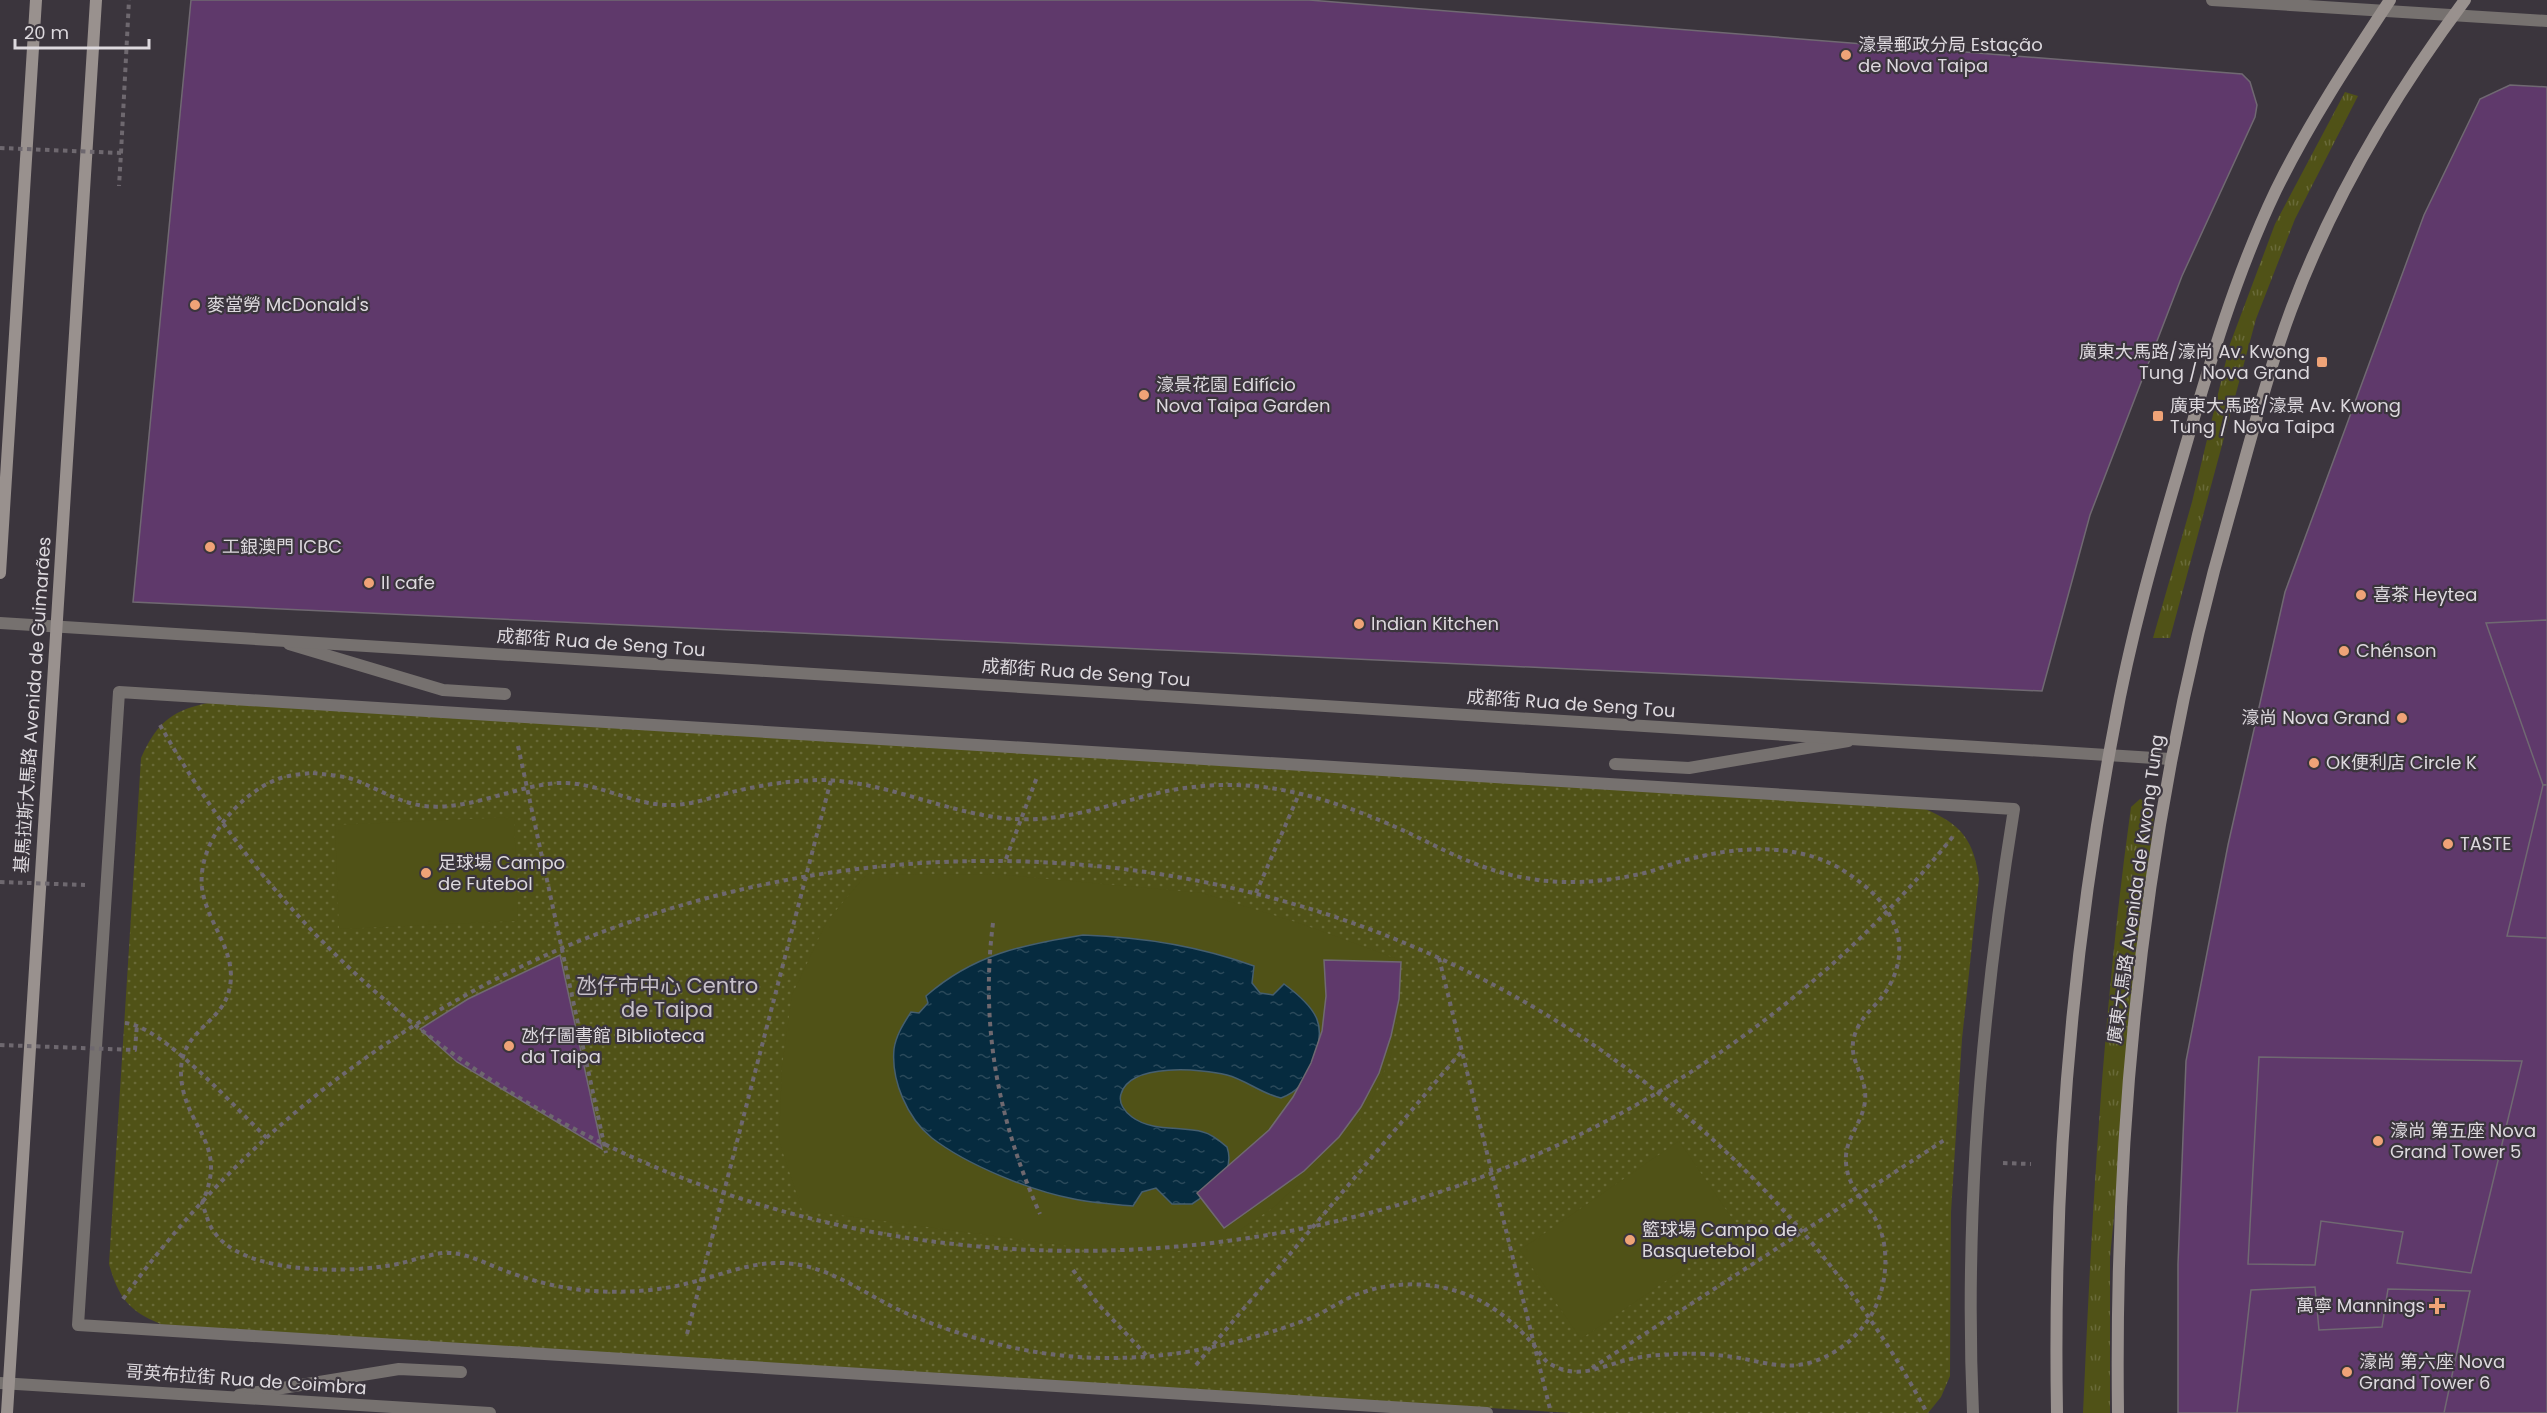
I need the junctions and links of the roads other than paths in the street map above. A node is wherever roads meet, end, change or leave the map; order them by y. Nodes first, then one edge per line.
1 (36, 0) edge
2 (96, 0) edge
3 (2212, 0) edge
4 (2390, 0) edge
5 (2465, 0) edge
6 (2383, 11) junction
7 (2454, 16) junction
8 (2547, 21) edge
9 (0, 573) edge
10 (0, 623) edge
11 (56, 626) junction
12 (279, 641) junction
13 (505, 694) dead end
14 (1857, 740) junction
15 (2109, 755) junction
16 (2170, 759) junction
17 (1615, 764) dead end
18 (461, 1372) dead end
19 (4, 1383) edge
20 (230, 1397) junction
21 (7, 1413) edge
22 (490, 1413) edge
23 (1487, 1413) edge
24 (1973, 1413) edge
25 (2057, 1413) edge
26 (2118, 1413) edge

1 - 9 main road
2 - 11 main road, 基馬拉斯大馬路 Avenida de Guimarães
3 - 6 street
4 - 6 main road
5 - 7 main road, 廣東大馬路 Avenida de Kwong Tung
6 - 7 street
6 - 15 main road
7 - 8 street
7 - 16 main road, 廣東大馬路 Avenida de Kwong Tung
10 - 11 street, 成都街 Rua de Seng Tou
11 - 12 street, 成都街 Rua de Seng Tou
11 - 19 main road, 基馬拉斯大馬路 Avenida de Guimarães
12 - 13 street
12 - 14 street, 成都街 Rua de Seng Tou
14 - 15 street, 成都街 Rua de Seng Tou
14 - 17 street
15 - 16 street, 成都街 Rua de Seng Tou
15 - 25 main road
16 - 26 main road, 廣東大馬路 Avenida de Kwong Tung
18 - 20 street
19 - 20 street, 哥英布拉街 Rua de Coimbra
19 - 21 main road, 基馬拉斯大馬路 Avenida de Guimarães
20 - 22 street, 哥英布拉街 Rua de Coimbra
23 - 24 street

